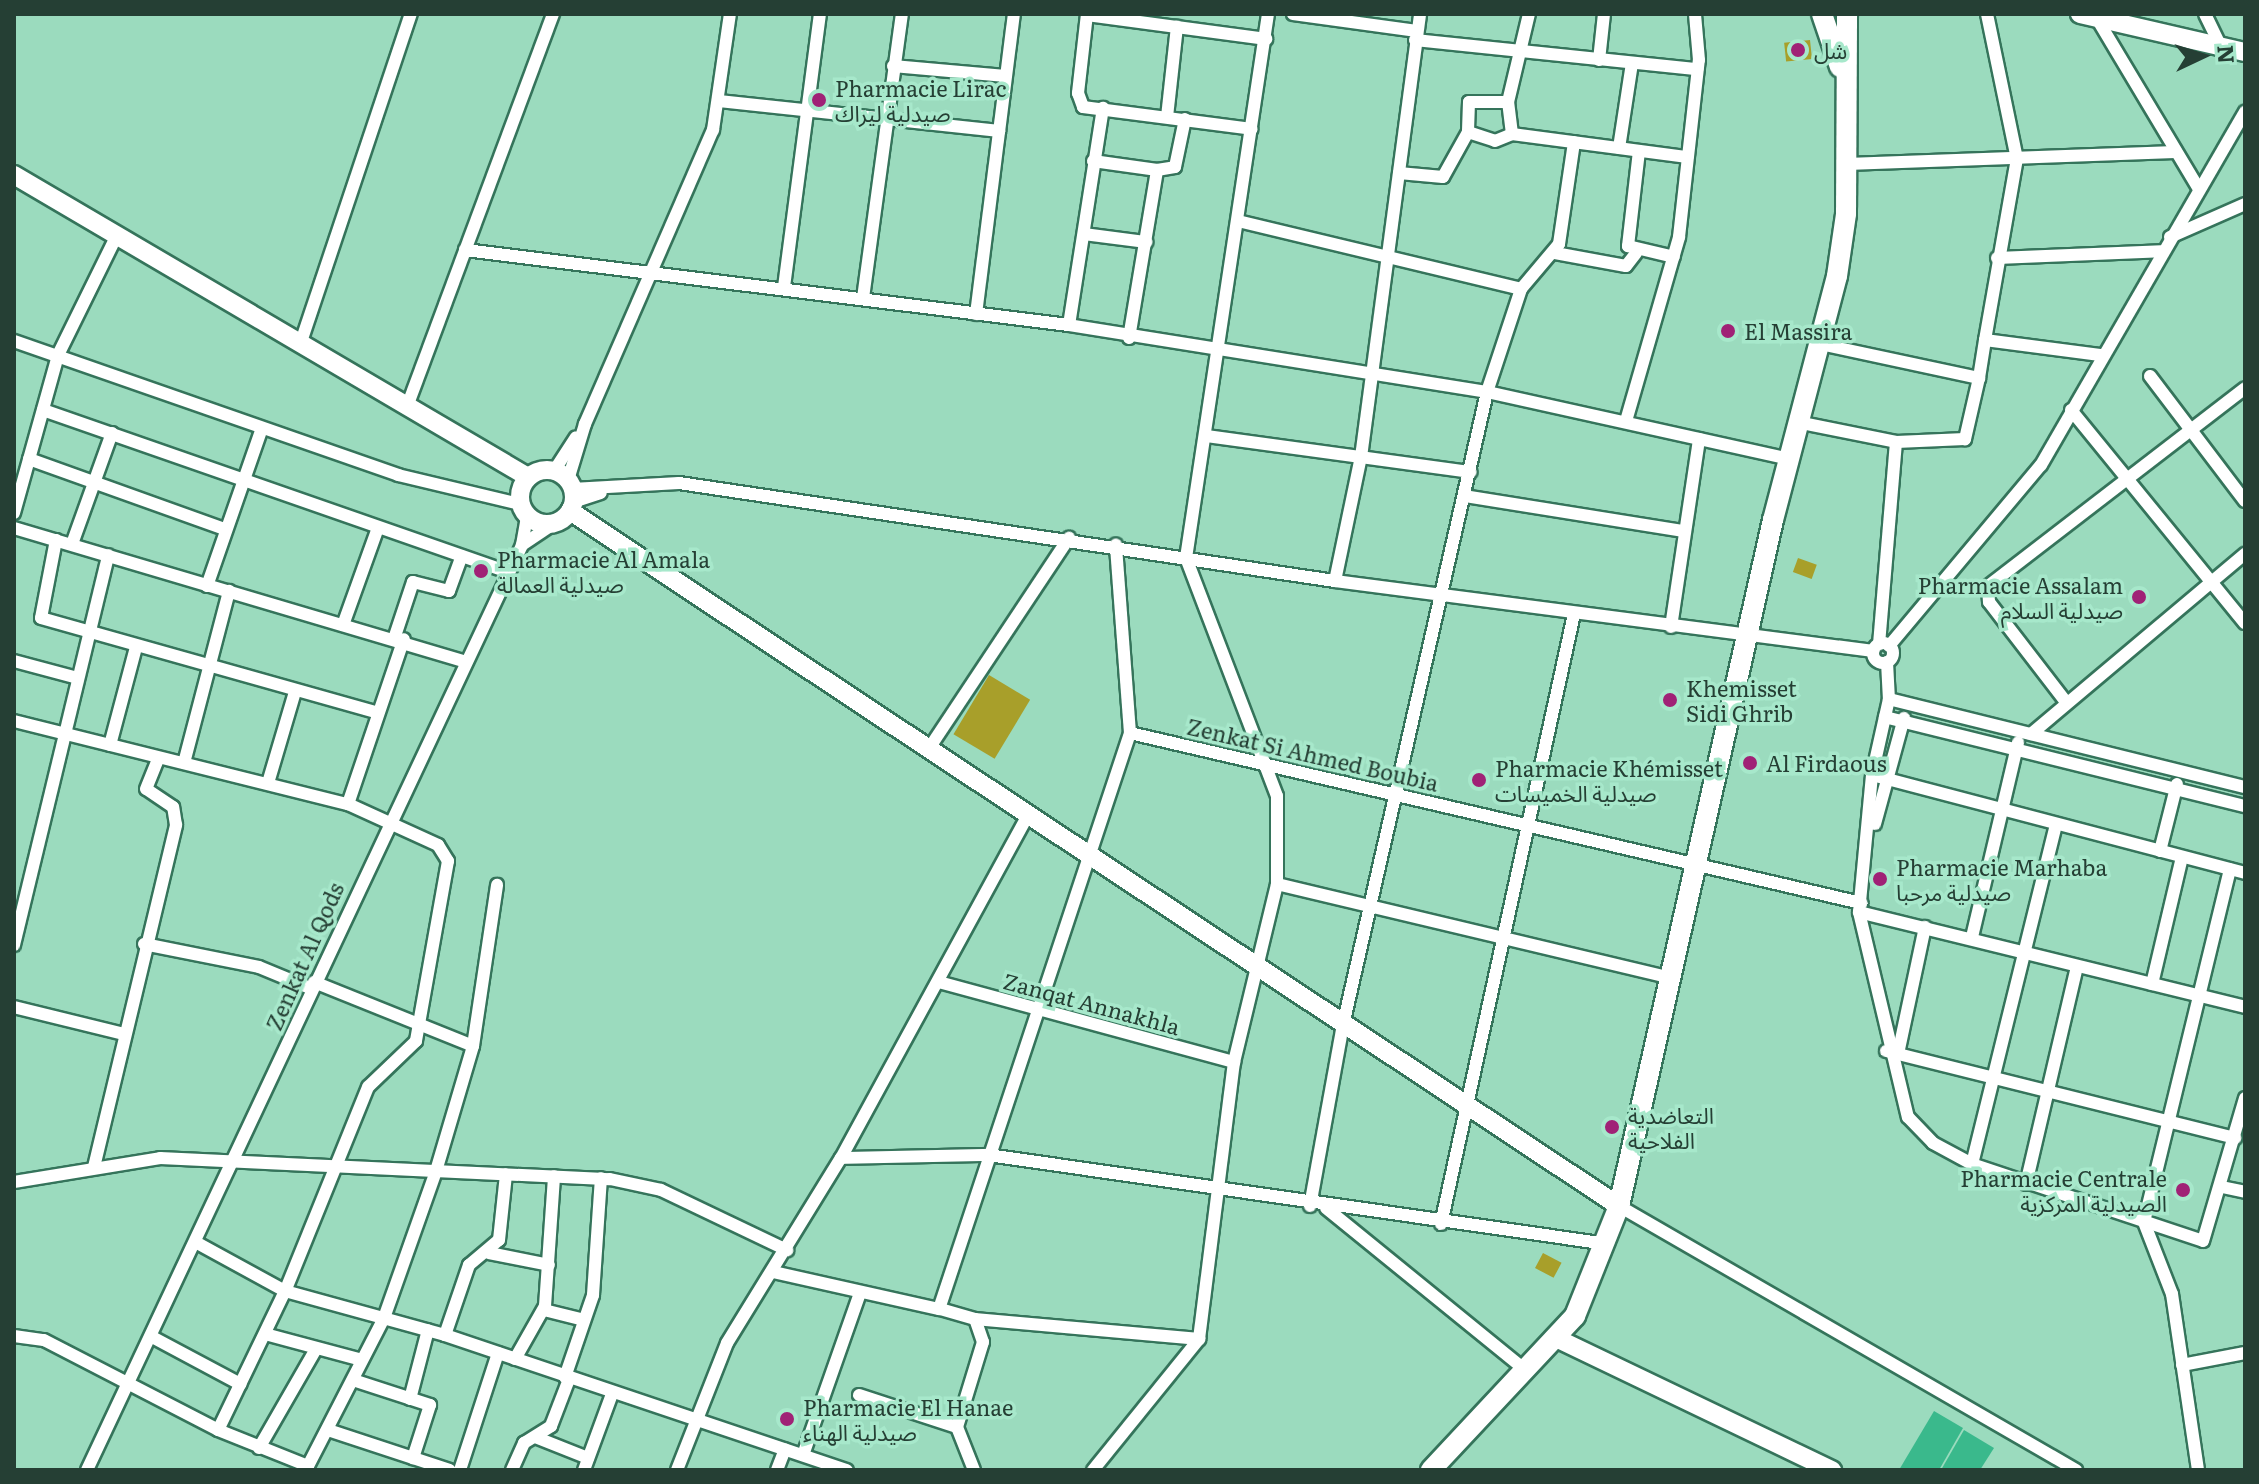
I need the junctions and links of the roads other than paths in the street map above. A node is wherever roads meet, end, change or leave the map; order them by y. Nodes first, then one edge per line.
1 (411, 14) edge
2 (553, 14) edge
3 (730, 14) edge
4 (820, 14) edge
5 (902, 14) edge
6 (1014, 14) edge
7 (1268, 14) edge
8 (1293, 14) edge
9 (1420, 14) edge
10 (1529, 14) edge
11 (1604, 14) edge
12 (1695, 14) edge
13 (1822, 14) edge
14 (1847, 14) edge
15 (1987, 14) edge
16 (2205, 14) edge
17 (1087, 15) edge
18 (2090, 15) edge
19 (1364, 19) edge
20 (1177, 27) junction
21 (1416, 36) junction
22 (1266, 39) junction
23 (2220, 45) junction
24 (1523, 52) junction
25 (2245, 52) edge
26 (1599, 60) junction
27 (1632, 63) junction
28 (893, 66) junction
29 (1698, 69) junction
30 (1006, 76) junction
31 (1843, 78) junction
32 (719, 101) junction
33 (1508, 102) junction
34 (808, 108) junction
35 (1103, 108) junction
36 (2244, 115) edge
37 (1167, 117) junction
38 (886, 118) junction
39 (1185, 119) junction
40 (1252, 129) junction
41 (999, 131) junction
42 (1468, 132) junction
43 (1512, 134) junction
44 (1574, 142) junction
45 (1619, 148) junction
46 (1639, 151) junction
47 (2176, 152) junction
48 (1687, 157) junction
49 (2017, 159) junction
50 (1093, 161) junction
51 (1846, 164) junction
52 (1157, 170) junction
53 (1399, 173) junction
54 (14, 175) edge
55 (2199, 189) junction
56 (2245, 205) edge
57 (1238, 221) junction
58 (1084, 234) junction
59 (117, 235) junction
60 (2170, 237) junction
61 (1146, 242) junction
62 (465, 250) junction
63 (2161, 251) junction
64 (1555, 253) junction
65 (1636, 253) junction
66 (1387, 255) junction
67 (1674, 257) junction
68 (1997, 258) junction
69 (654, 272) junction
70 (784, 287) junction
71 (1521, 289) junction
72 (863, 298) junction
73 (976, 314) junction
74 (1069, 325) junction
75 (1129, 338) junction
76 (302, 339) junction
77 (1985, 340) junction
78 (14, 341) edge
79 (1820, 344) junction
80 (1216, 352) junction
81 (58, 355) junction
82 (2100, 355) junction
83 (1371, 374) junction
84 (2150, 376) dead end
85 (1979, 378) junction
86 (2245, 388) edge
87 (1487, 392) junction
88 (408, 404) junction
89 (43, 410) junction
90 (2071, 410) junction
91 (1626, 421) junction
92 (1797, 422) junction
93 (262, 428) junction
94 (2191, 429) junction
95 (112, 433) junction
96 (1207, 436) junction
97 (1699, 439) junction
98 (1896, 442) junction
99 (1361, 457) junction
100 (29, 459) junction
101 (1788, 459) junction
102 (1471, 472) junction
103 (2129, 475) junction
104 (242, 480) junction
105 (92, 483) junction
106 (524, 496) junction
107 (1465, 496) junction
108 (564, 500) junction
109 (2245, 501) edge
110 (14, 513) edge
111 (14, 528) edge
112 (378, 528) junction
113 (225, 529) junction
114 (1684, 531) junction
115 (1069, 538) junction
116 (56, 540) junction
117 (72, 544) junction
118 (522, 545) junction
119 (1116, 545) junction
120 (2245, 554) edge
121 (108, 555) junction
122 (462, 556) junction
123 (1186, 558) junction
124 (507, 572) junction
125 (2213, 579) junction
126 (1335, 581) junction
127 (207, 586) junction
128 (229, 591) junction
129 (1443, 596) junction
130 (1574, 614) junction
131 (2245, 623) edge
132 (343, 625) junction
133 (1671, 627) junction
134 (84, 632) junction
135 (1746, 637) junction
136 (400, 638) junction
137 (136, 647) junction
138 (1880, 647) junction
139 (14, 661) edge
140 (466, 662) junction
141 (210, 668) junction
142 (74, 677) junction
143 (295, 692) junction
144 (1889, 699) junction
145 (2066, 702) junction
146 (1907, 704) junction
147 (378, 713) junction
148 (1885, 717) junction
149 (14, 721) edge
150 (1903, 723) junction
151 (62, 733) junction
152 (1130, 733) junction
153 (2026, 733) junction
154 (110, 745) junction
155 (2016, 749) junction
156 (928, 750) junction
157 (158, 759) junction
158 (184, 763) junction
159 (1265, 764) junction
160 (2180, 771) junction
161 (1872, 775) junction
162 (1888, 780) junction
163 (268, 783) junction
164 (2245, 787) edge
165 (2176, 789) junction
166 (1402, 794) junction
167 (348, 804) junction
168 (2245, 806) edge
169 (2000, 810) junction
170 (1027, 817) junction
171 (393, 820) junction
172 (2056, 824) junction
173 (1531, 825) junction
174 (1869, 842) junction
175 (2160, 851) junction
176 (1088, 857) junction
177 (2182, 857) junction
178 (1699, 862) junction
179 (2230, 869) junction
180 (2245, 873) edge
181 (1277, 884) junction
182 (497, 885) dead end
183 (1373, 908) junction
184 (1860, 908) junction
185 (1925, 927) junction
186 (1503, 936) junction
187 (1972, 937) junction
188 (144, 944) junction
189 (14, 945) edge
190 (2026, 951) junction
191 (2077, 967) junction
192 (1259, 972) junction
193 (1672, 978) junction
194 (939, 982) junction
195 (2152, 984) junction
196 (313, 986) junction
197 (2200, 995) junction
198 (14, 1007) edge
199 (2245, 1007) edge
200 (1036, 1010) junction
201 (1343, 1025) junction
202 (420, 1026) junction
203 (124, 1034) junction
204 (473, 1046) junction
205 (1892, 1053) junction
206 (1234, 1062) junction
207 (1994, 1079) junction
208 (2044, 1092) junction
209 (2245, 1102) edge
210 (1467, 1107) junction
211 (2170, 1121) junction
212 (2235, 1138) junction
213 (988, 1155) junction
214 (235, 1158) junction
215 (841, 1158) junction
216 (1972, 1164) junction
217 (336, 1165) junction
218 (94, 1167) junction
219 (436, 1171) junction
220 (506, 1174) junction
221 (554, 1176) junction
222 (601, 1178) junction
223 (14, 1182) edge
224 (2026, 1184) junction
225 (2222, 1187) junction
226 (1214, 1192) junction
227 (2245, 1192) edge
228 (1310, 1206) junction
229 (1619, 1206) junction
230 (1325, 1208) junction
231 (2144, 1222) junction
232 (1441, 1224) junction
233 (199, 1244) junction
234 (1607, 1244) junction
235 (787, 1250) junction
236 (489, 1253) junction
237 (549, 1265) junction
238 (773, 1272) junction
239 (285, 1291) junction
240 (859, 1296) junction
241 (939, 1309) junction
242 (544, 1310) junction
243 (384, 1318) junction
244 (975, 1319) junction
245 (584, 1320) junction
246 (428, 1330) junction
247 (265, 1334) junction
248 (445, 1335) junction
249 (14, 1336) edge
250 (154, 1338) junction
251 (1199, 1339) junction
252 (1558, 1339) junction
253 (316, 1349) junction
254 (498, 1353) junction
255 (2245, 1353) edge
256 (515, 1359) junction
257 (362, 1360) junction
258 (2182, 1365) junction
259 (1525, 1370) junction
260 (567, 1378) junction
261 (353, 1380) junction
262 (240, 1384) junction
263 (130, 1387) junction
264 (612, 1394) junction
265 (859, 1395) dead end
266 (410, 1399) junction
267 (695, 1419) junction
268 (957, 1427) junction
269 (218, 1430) junction
270 (328, 1430) junction
271 (535, 1437) junction
272 (259, 1448) junction
273 (785, 1449) junction
274 (803, 1455) junction
275 (413, 1458) junction
276 (586, 1464) edge
277 (87, 1470) edge
278 (450, 1470) edge
279 (460, 1470) edge
280 (512, 1470) edge
281 (677, 1470) edge
282 (777, 1470) edge
283 (847, 1470) edge
284 (974, 1470) edge
285 (1093, 1470) edge
286 (1431, 1470) edge
287 (1832, 1470) edge
288 (2076, 1470) edge
289 (2198, 1470) edge

1 - 76 street
2 - 62 street
3 - 32 street
4 - 34 street
5 - 28 street
6 - 30 street
7 - 22 street
8 - 19 street
9 - 21 street
10 - 24 street
11 - 26 street
12 - 29 street
13 - 31 main road
14 - 31 main road
15 - 49 street
16 - 23 street
17 - 20 street
17 - 35 street
18 - 23 street
18 - 47 street
19 - 21 street
20 - 22 street
20 - 37 street
21 - 24 street
21 - 53 street
22 - 40 street
23 - 25 street
24 - 26 street
24 - 33 street
26 - 27 street
27 - 29 street
27 - 45 street
28 - 30 street
28 - 38 street
29 - 48 street
30 - 41 street
31 - 51 main road
32 - 34 street
32 - 69 street
33 - 42 street
33 - 43 street
34 - 38 street
34 - 70 street
35 - 37 street
35 - 50 street
36 - 55 street
37 - 39 street
38 - 41 street
38 - 72 street
39 - 40 street
39 - 52 street
40 - 57 street
41 - 73 street
42 - 43 street
42 - 53 street
43 - 44 street
44 - 45 street
44 - 64 street
45 - 46 street
46 - 48 street
46 - 65 street
47 - 49 street
47 - 55 street
48 - 67 street
49 - 51 street
49 - 68 street
50 - 52 street
50 - 58 street
51 - 79 main road
52 - 61 street
53 - 66 street
54 - 59 street
55 - 60 street
56 - 60 street
57 - 66 street
57 - 80 street
58 - 61 street
58 - 74 street
59 - 76 street
59 - 81 street
60 - 63 street
61 - 75 street
62 - 69 street
62 - 88 street
63 - 68 street
63 - 82 street
64 - 65 street
64 - 71 street
65 - 67 street
66 - 71 street
66 - 83 street
67 - 91 street
68 - 77 street
69 - 70 street
69 - 108 street
70 - 72 street
71 - 87 street
72 - 73 street
73 - 74 street
74 - 75 street
75 - 80 street
76 - 88 street
77 - 82 street
77 - 85 street
78 - 81 street
79 - 85 street
79 - 92 main road
80 - 83 street
80 - 96 street
81 - 89 street
81 - 93 street
82 - 90 street
83 - 87 street
83 - 99 street
84 - 94 street
85 - 98 street
86 - 94 street
87 - 91 street
87 - 102 street
88 - 106 street
89 - 95 street
89 - 100 street
90 - 103 street
90 - 138 street
91 - 97 street
92 - 98 street
92 - 101 main road
93 - 104 street
93 - 106 street
94 - 103 street
94 - 109 street
95 - 104 street
95 - 105 street
96 - 99 street
96 - 123 street
97 - 101 street
97 - 114 street
98 - 138 street
99 - 102 street
99 - 126 street
100 - 105 street
100 - 110 street
101 - 135 main road
102 - 107 street
103 - 125 street
103 - 145 street
104 - 112 street
104 - 113 street
105 - 113 street
105 - 117 street
106 - 108 street
106 - 108 street
106 - 118 street
107 - 114 street
107 - 129 street
108 - 115 street
108 - 118 street
108 - 156 street
111 - 116 street
112 - 122 street
112 - 132 street
113 - 127 street
114 - 133 street
115 - 119 street
115 - 156 street
116 - 117 street
116 - 134 street
117 - 121 street
118 - 124 street, Zenkat Al Qods
119 - 123 street
119 - 152 street
120 - 125 street
121 - 127 street
121 - 134 street
122 - 124 street
122 - 136 street
123 - 126 street
123 - 159 street
124 - 140 street, Zenkat Al Qods
125 - 131 street
125 - 145 street
126 - 129 street
127 - 128 street
128 - 132 street
128 - 141 street
129 - 130 street
129 - 166 street
130 - 133 street
130 - 173 street
132 - 136 street
133 - 135 street
134 - 137 street
134 - 142 street
135 - 138 street
135 - 178 main road
136 - 140 street
136 - 147 street
137 - 141 street
137 - 154 street
138 - 144 street
139 - 142 street
140 - 171 street, Zenkat Al Qods
141 - 143 street
141 - 158 street
142 - 151 street
143 - 147 street
143 - 163 street
144 - 146 street
144 - 148 street
145 - 153 street
146 - 150 street
146 - 153 street
147 - 167 street
148 - 150 street
148 - 161 street
149 - 151 street
150 - 155 street
150 - 162 street
151 - 154 street
151 - 189 street
152 - 159 street, Zenkat Si Ahmed Boubia
152 - 176 street
153 - 155 street
153 - 160 street
154 - 157 street
155 - 165 street
155 - 169 street
156 - 170 street
157 - 158 street
157 - 188 street
158 - 163 street
159 - 166 street, Zenkat Si Ahmed Boubia
159 - 181 street
160 - 164 street
160 - 165 street
161 - 162 street
161 - 174 street
162 - 169 street
162 - 174 street
163 - 167 street
165 - 168 street
165 - 175 street
166 - 173 street, Zenkat Si Ahmed Boubia
166 - 183 street
167 - 171 street
169 - 172 street
169 - 187 street
170 - 176 street
170 - 194 street
171 - 196 street, Zenkat Al Qods
171 - 202 street
172 - 175 street
172 - 190 street
173 - 178 street, Zenkat Si Ahmed Boubia
173 - 186 street
174 - 184 street
175 - 177 street
176 - 192 street
176 - 200 street
177 - 179 street
177 - 195 street
178 - 184 street, Zenkat Si Ahmed Boubia
178 - 193 main road
179 - 180 street
179 - 197 street
181 - 183 street
181 - 192 street
182 - 204 street
183 - 186 street
183 - 201 street
184 - 185 street, Zenkat Si Ahmed Boubia
184 - 205 street
185 - 187 street, Zenkat Si Ahmed Boubia
185 - 205 street
186 - 193 street
186 - 210 street
187 - 190 street, Zenkat Si Ahmed Boubia
188 - 196 street
188 - 203 street
190 - 191 street, Zenkat Si Ahmed Boubia
190 - 207 street
191 - 195 street, Zenkat Si Ahmed Boubia
191 - 208 street
192 - 201 street
192 - 206 street
193 - 229 main road
194 - 200 street, Zanqat Annakhla
194 - 215 street
195 - 197 street, Zenkat Si Ahmed Boubia
196 - 202 street
196 - 214 street, Zenkat Al Qods
197 - 199 street, Zenkat Si Ahmed Boubia
197 - 211 street
198 - 203 street
200 - 206 street, Zanqat Annakhla
200 - 213 street
201 - 210 street
201 - 228 street
202 - 204 street
202 - 217 street
203 - 218 street
204 - 219 street
205 - 207 street
205 - 216 street
206 - 226 street
207 - 208 street
207 - 216 street
208 - 211 street
208 - 224 street
209 - 212 street
210 - 229 street
210 - 232 street
211 - 212 street
211 - 231 street
212 - 225 street
213 - 215 street
213 - 226 street
213 - 241 street
214 - 217 street
214 - 218 street
214 - 233 street, Zenkat Al Qods
215 - 235 street
216 - 224 street
217 - 219 street
217 - 239 street
218 - 223 street
219 - 220 street
219 - 243 street
220 - 221 street
220 - 236 street
221 - 222 street
221 - 237 street
222 - 235 street
222 - 245 street
224 - 231 street
225 - 227 street
225 - 231 street
226 - 228 street
226 - 251 street
228 - 230 street
229 - 234 main road
229 - 288 street
230 - 232 street
230 - 259 street
231 - 258 street
232 - 234 street
233 - 239 street
233 - 250 street, Zenkat Al Qods
234 - 252 main road
235 - 238 street
236 - 237 street
236 - 248 street
237 - 242 street
238 - 240 street
238 - 267 street
239 - 243 street
239 - 247 street
240 - 241 street
240 - 274 street
241 - 244 street
242 - 245 street
242 - 256 street
243 - 246 street
243 - 257 street
244 - 251 street
244 - 268 street
245 - 260 street
246 - 248 street
246 - 266 street
247 - 253 street
247 - 262 street
248 - 254 street
249 - 263 street
250 - 262 street
250 - 263 street, Zenkat Al Qods
251 - 285 street
252 - 259 main road
252 - 287 street
253 - 257 street
253 - 272 street
254 - 256 street
254 - 279 street
255 - 258 street
256 - 260 street
257 - 261 street
258 - 289 street
259 - 286 main road
260 - 264 street
260 - 271 street
261 - 266 street
261 - 270 street
262 - 269 street
263 - 269 street
263 - 277 street, Zenkat Al Qods
264 - 267 street
264 - 276 street
265 - 268 street
266 - 275 street
267 - 273 street
267 - 281 street
268 - 284 street
269 - 272 street
270 - 272 street
270 - 275 street
271 - 276 street
271 - 280 street
273 - 274 street
273 - 282 street
274 - 283 street
275 - 278 street

